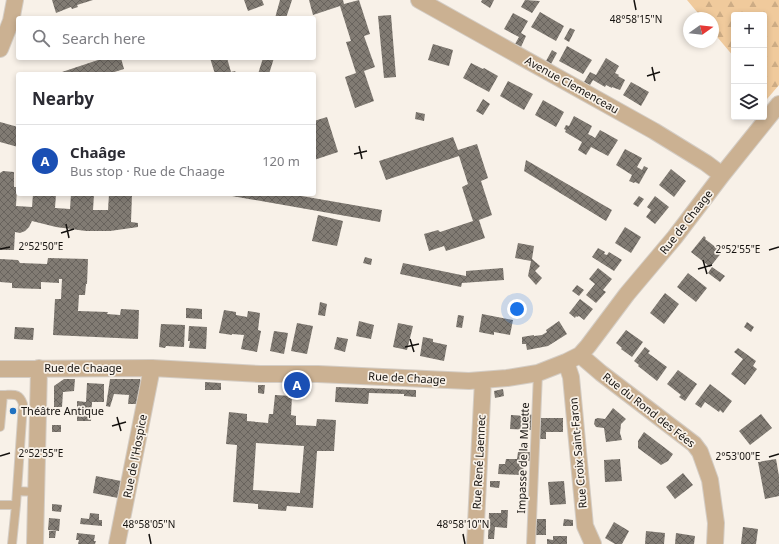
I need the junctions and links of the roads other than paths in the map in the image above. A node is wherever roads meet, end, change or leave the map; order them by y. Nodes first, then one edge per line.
1 (15, 0) edge
2 (419, 0) edge
3 (3, 33) edge
4 (0, 48) edge
5 (779, 104) edge
6 (722, 175) junction
7 (580, 355) junction
8 (566, 362) junction
9 (39, 368) junction
10 (152, 368) junction
11 (0, 369) edge
12 (538, 373) junction
13 (482, 380) junction
14 (1, 395) edge
15 (0, 427) edge
16 (17, 491) junction
17 (36, 492) junction
18 (0, 505) edge
19 (16, 505) junction
20 (12, 544) edge
21 (35, 544) edge
22 (117, 544) edge
23 (475, 544) edge
24 (531, 544) edge
25 (592, 544) edge
26 (715, 544) edge

1 - 3 street
2 - 6 street, Avenue Clemenceau
3 - 4 street
5 - 6 street, Rue de Chaage
6 - 7 street, Rue de Chaage
7 - 8 street, Rue de Chaage
7 - 26 street, Rue du Rond des Fées
8 - 12 street, Rue de Chaage
8 - 25 street, Rue Croix Saint-Faron
9 - 10 street, Rue de Chaage
9 - 11 street, Rue de Chaage
9 - 17 street
10 - 13 street, Rue de Chaage
10 - 22 street, Rue de l'Hospice
12 - 13 street, Rue de Chaage
12 - 24 lane, Impasse de la Muette
13 - 23 street, Rue René Laennec
14 - 15 lane
14 - 16 lane
16 - 17 lane
16 - 19 lane
17 - 21 street
18 - 19 lane
19 - 20 lane

